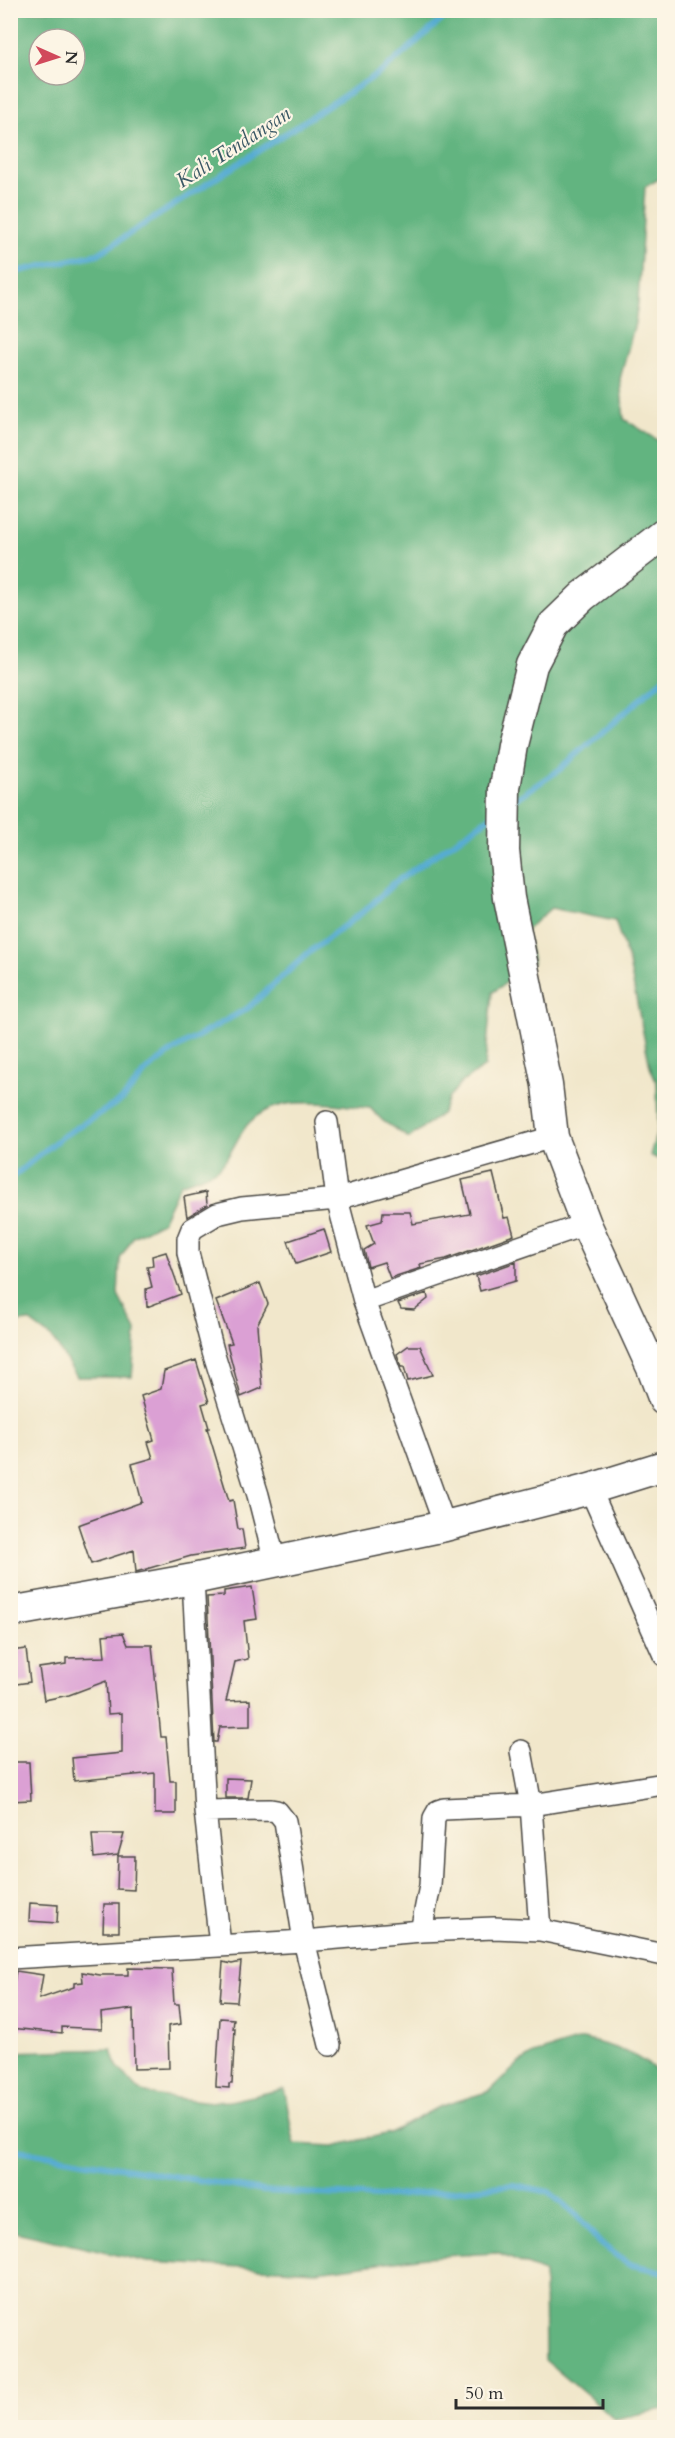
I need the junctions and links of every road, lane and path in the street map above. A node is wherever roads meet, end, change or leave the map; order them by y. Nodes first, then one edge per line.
1 (664, 534) edge
2 (327, 1122) dead end
3 (553, 1137) junction
4 (337, 1199) junction
5 (586, 1224) junction
6 (364, 1301) junction
7 (664, 1400) edge
8 (664, 1466) edge
9 (590, 1489) junction
10 (445, 1526) junction
11 (275, 1562) junction
12 (193, 1579) junction
13 (10, 1612) edge
14 (664, 1656) edge
15 (520, 1751) dead end
16 (664, 1784) edge
17 (531, 1805) junction
18 (205, 1811) junction
19 (540, 1930) junction
20 (421, 1931) junction
21 (304, 1941) junction
22 (220, 1945) junction
23 (664, 1955) edge
24 (10, 1958) edge
25 (330, 2045) dead end

1 - 3 street
2 - 4 street
3 - 4 street
3 - 5 street
4 - 6 street
4 - 11 street
5 - 6 street
5 - 7 street
6 - 10 street
8 - 9 street
9 - 10 street
9 - 14 street
10 - 11 street
11 - 12 street
12 - 13 street
12 - 18 street
15 - 17 street
16 - 17 street
17 - 19 street
17 - 20 street
18 - 21 street
18 - 22 street
19 - 20 street
19 - 23 street
20 - 21 street
21 - 22 street
21 - 25 street
22 - 24 street

